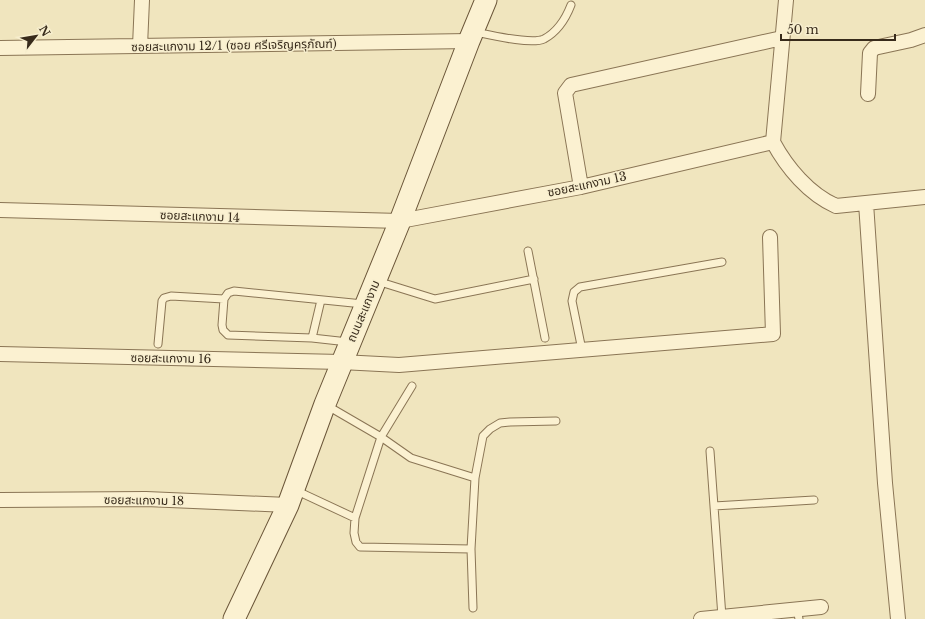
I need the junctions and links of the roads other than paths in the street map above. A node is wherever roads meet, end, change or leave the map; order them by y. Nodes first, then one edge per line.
1 (142, 0) edge
2 (486, 0) edge
3 (786, 0) edge
4 (571, 5) dead end
5 (925, 34) edge
6 (471, 36) junction
7 (782, 38) junction
8 (140, 46) junction
9 (0, 48) edge
10 (868, 94) dead end
11 (773, 142) junction
12 (581, 187) junction
13 (925, 197) edge
14 (866, 203) junction
15 (0, 210) edge
16 (400, 221) junction
17 (770, 237) dead end
18 (528, 251) dead end
19 (722, 262) dead end
20 (534, 279) junction
21 (375, 281) junction
22 (224, 299) junction
23 (321, 300) junction
24 (366, 304) junction
25 (312, 338) junction
26 (545, 338) dead end
27 (349, 342) junction
28 (158, 344) dead end
29 (582, 350) junction
30 (0, 354) edge
31 (341, 362) junction
32 (412, 386) dead end
33 (324, 404) junction
34 (556, 421) dead end
35 (382, 437) junction
36 (710, 451) dead end
37 (475, 478) junction
38 (291, 497) junction
39 (0, 500) edge
40 (814, 500) dead end
41 (714, 506) junction
42 (355, 518) junction
43 (471, 549) junction
44 (821, 607) dead end
45 (473, 608) dead end
46 (798, 614) edge
47 (722, 617) junction
48 (234, 619) edge
49 (701, 619) edge
50 (898, 619) edge

1 - 8 street
2 - 6 street, ถนนสะแกงาม
3 - 7 street
4 - 6 lane
5 - 10 street
6 - 8 street, ซอยสะแกงาม 12/1 (ซอย ศรีเจริญครุภัณฑ์)
6 - 16 street, ถนนสะแกงาม
7 - 11 street
7 - 12 street
8 - 9 street, ซอยสะแกงาม 12/1 (ซอย ศรีเจริญครุภัณฑ์)
11 - 12 street, ซอยสะแกงาม 13
11 - 14 street
12 - 16 street, ซอยสะแกงาม 13
13 - 14 street
14 - 50 street
15 - 16 street, ซอยสะแกงาม 14
16 - 21 street, ถนนสะแกงาม
17 - 29 street, ซอยสะแกงาม 16
18 - 20 lane
19 - 29 lane
20 - 21 lane
20 - 26 lane
21 - 24 street, ถนนสะแกงาม
22 - 23 lane
22 - 25 lane
22 - 28 lane
23 - 24 lane
23 - 25 lane
24 - 27 street, ถนนสะแกงาม
25 - 27 lane
27 - 31 street, ถนนสะแกงาม
29 - 31 street, ซอยสะแกงาม 16
30 - 31 street, ซอยสะแกงาม 16
31 - 33 street, ถนนสะแกงาม
32 - 35 lane
33 - 35 lane
33 - 38 street, ถนนสะแกงาม
34 - 37 lane
35 - 37 lane
35 - 42 lane
36 - 41 lane
37 - 43 lane
38 - 39 street, ซอยสะแกงาม 18
38 - 42 lane
38 - 48 street, ถนนสะแกงาม
40 - 41 lane
41 - 47 lane
42 - 43 lane
43 - 45 lane
44 - 46 street
46 - 47 street
47 - 49 street

